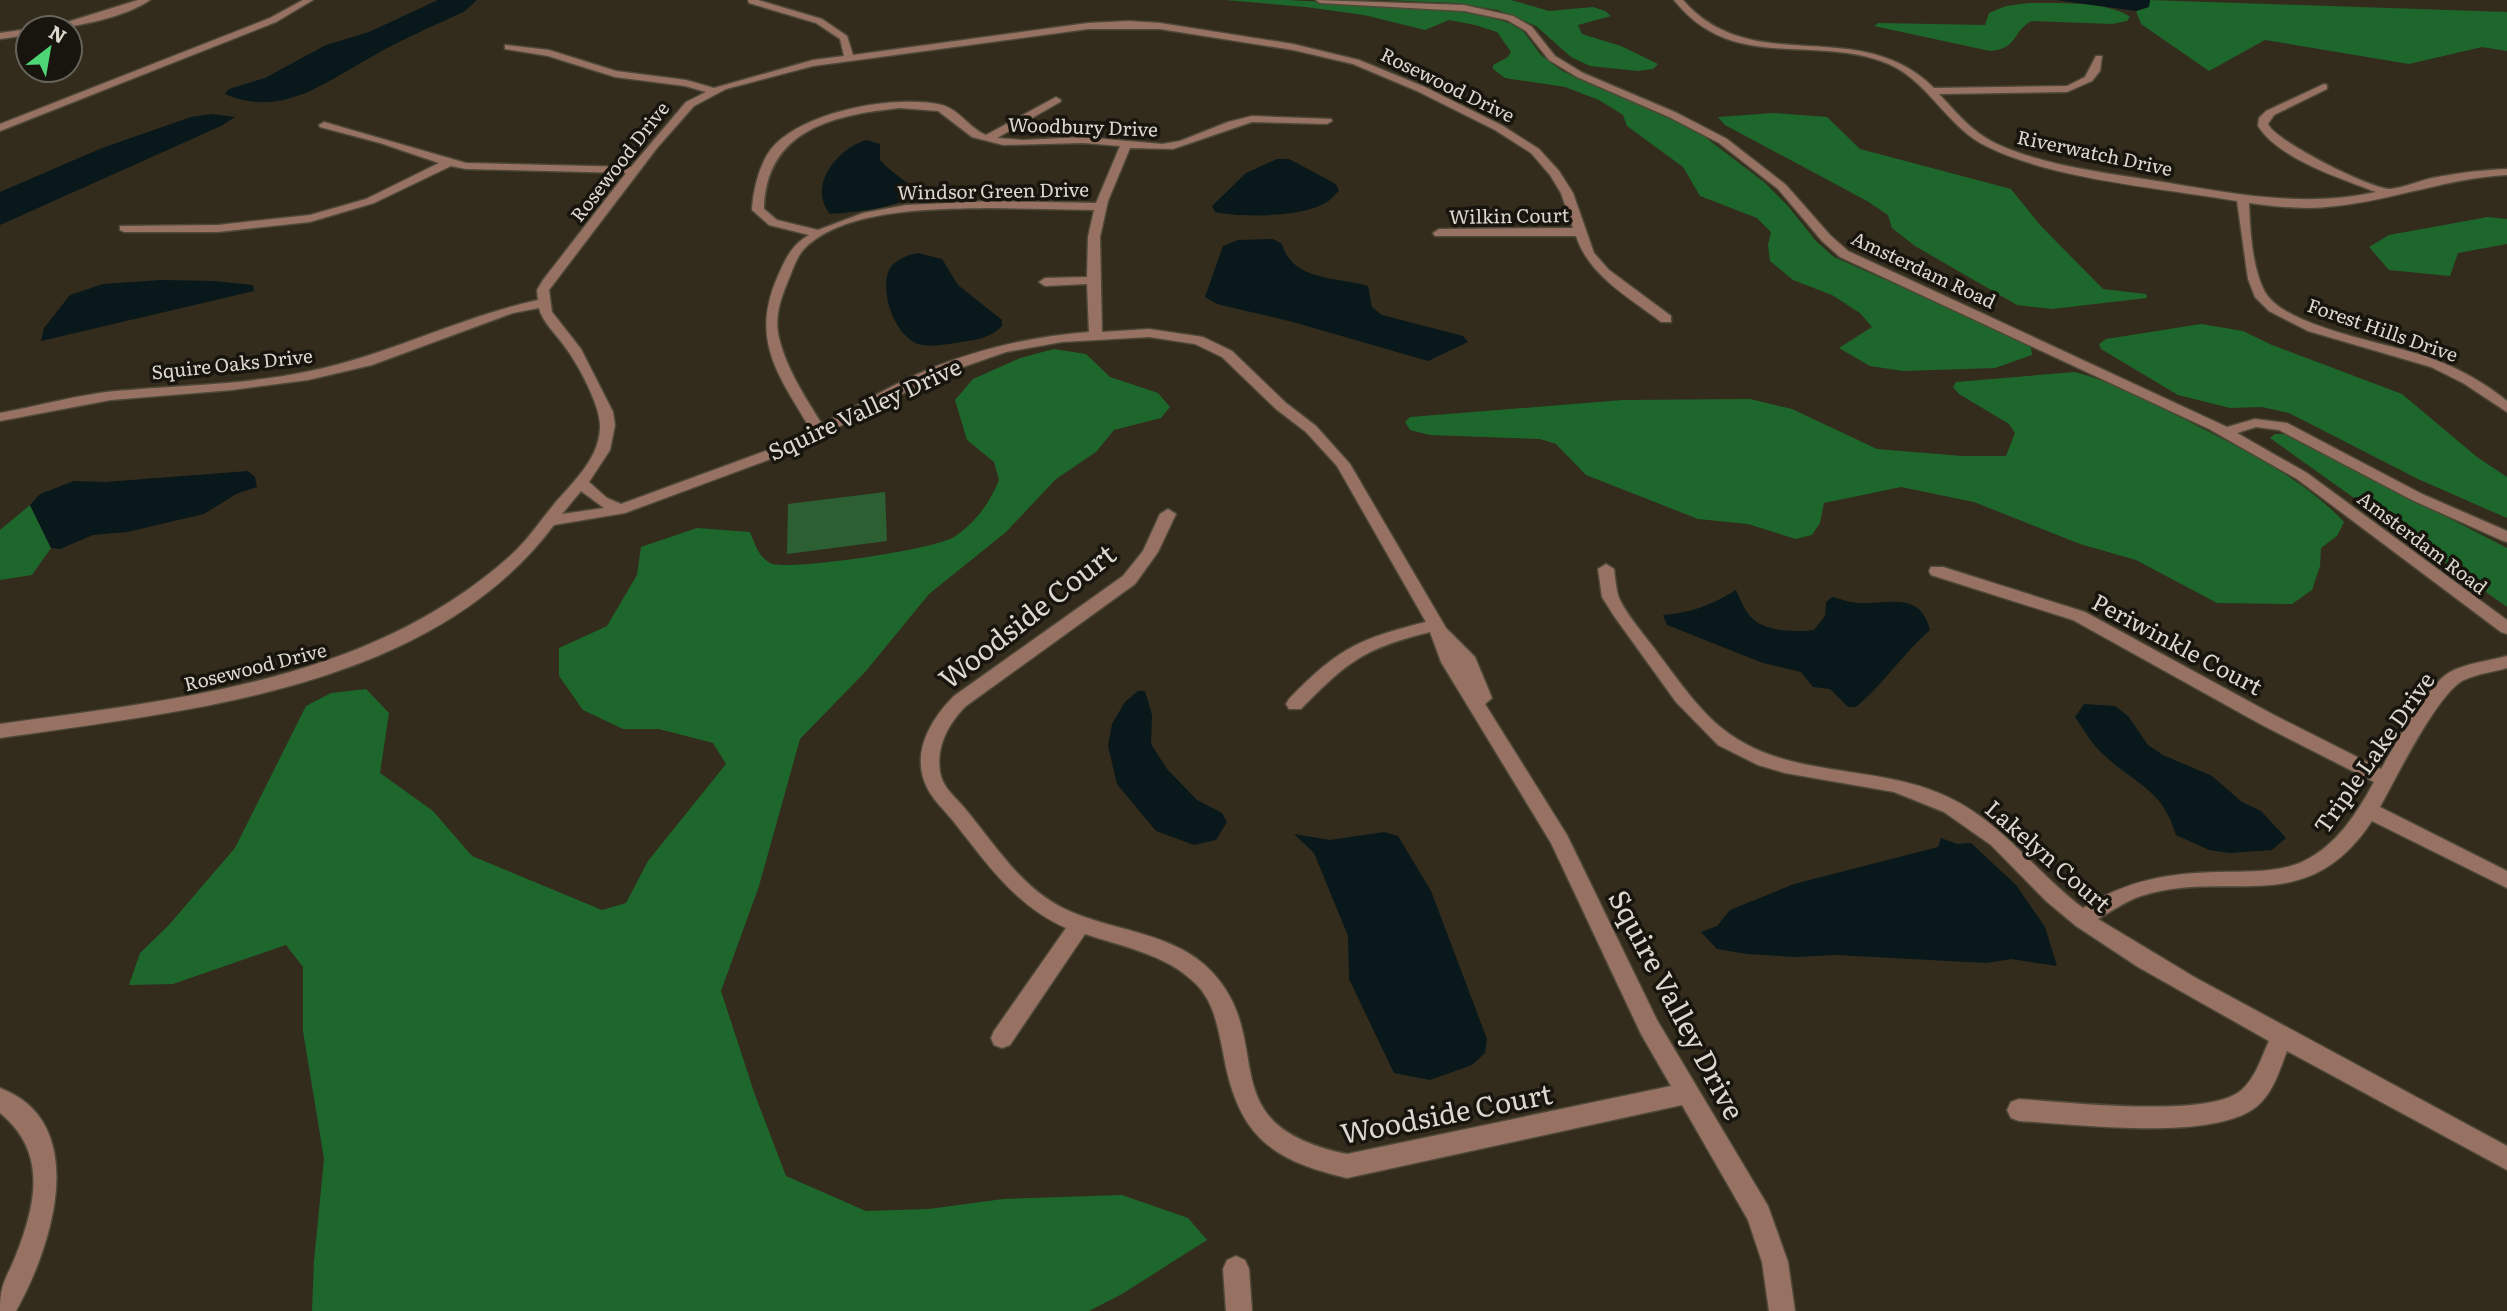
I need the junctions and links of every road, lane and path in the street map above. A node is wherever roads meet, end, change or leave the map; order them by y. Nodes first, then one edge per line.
1 (146, 0) edge
2 (309, 0) edge
3 (1320, 0) edge
4 (1678, 0) edge
5 (752, 1) edge
6 (84, 21) edge
7 (508, 47) dead end
8 (849, 58) junction
9 (2099, 58) dead end
10 (2323, 87) dead end
11 (714, 91) junction
12 (1931, 91) junction
13 (1056, 100) dead end
14 (1326, 121) dead end
15 (324, 125) dead end
16 (0, 128) edge
17 (987, 139) junction
18 (1126, 144) junction
19 (448, 163) junction
20 (636, 170) junction
21 (2507, 172) edge
22 (2386, 192) junction
23 (2243, 198) junction
24 (1102, 207) junction
25 (124, 228) dead end
26 (1579, 232) junction
27 (1439, 233) dead end
28 (819, 234) junction
29 (1094, 280) junction
30 (1045, 282) dead end
31 (543, 303) junction
32 (1666, 319) dead end
33 (1096, 336) junction
34 (2507, 408) edge
35 (0, 417) edge
36 (819, 431) junction
37 (2226, 432) junction
38 (580, 482) junction
39 (620, 510) junction
40 (1168, 514) dead end
41 (549, 521) junction
42 (2507, 537) edge
43 (1606, 569) dead end
44 (1937, 571) dead end
45 (1436, 625) junction
46 (2507, 628) edge
47 (2507, 662) edge
48 (1295, 704) dead end
49 (0, 731) edge
50 (2386, 780) junction
51 (2368, 810) junction
52 (2507, 880) edge
53 (2082, 919) junction
54 (1080, 923) junction
55 (2281, 1036) junction
56 (1002, 1038) dead end
57 (1689, 1093) junction
58 (0, 1100) edge
59 (2019, 1110) dead end
60 (2507, 1159) edge
61 (1236, 1269) dead end
62 (2, 1311) edge
63 (1239, 1311) edge
64 (1782, 1311) edge

1 - 6 street
2 - 16 street
3 - 37 street, Amsterdam Road
4 - 12 street, Riverwatch Drive
5 - 8 street
7 - 11 street
8 - 11 street, Rosewood Drive
8 - 26 street, Rosewood Drive
9 - 12 street
10 - 22 street
11 - 20 street, Rosewood Drive
12 - 23 street, Riverwatch Drive
13 - 17 street
14 - 18 street, Woodbury Drive
15 - 19 street
17 - 18 street, Woodbury Drive
17 - 28 street, Woodbury Drive
18 - 24 street
19 - 20 street
19 - 25 street
20 - 31 street, Rosewood Drive
21 - 22 street, Riverwatch Drive
22 - 23 street, Riverwatch Drive
23 - 34 street, Forest Hills Drive
24 - 28 street, Windsor Green Drive
24 - 29 street
26 - 27 street, Wilkin Court
26 - 32 street, Rosewood Drive
28 - 36 street, Windsor Green Drive
29 - 30 street
29 - 33 street
31 - 35 street, Squire Oaks Drive
31 - 38 street, Rosewood Drive
33 - 36 street, Squire Valley Drive
33 - 45 street, Squire Valley Drive
36 - 39 street, Squire Valley Drive
37 - 42 street
37 - 46 street, Amsterdam Road
38 - 39 street
38 - 41 street, Rosewood Drive
39 - 41 street, Squire Valley Drive
40 - 54 street, Woodside Court
41 - 49 street, Rosewood Drive
43 - 53 street, Lakelyn Court
44 - 50 street, Periwinkle Court
45 - 48 street
45 - 57 street, Squire Valley Drive
47 - 50 street, Triple Lake Drive
50 - 51 street, Triple Lake Drive
51 - 52 street
51 - 53 street, Triple Lake Drive
53 - 55 street, Lakelyn Court
54 - 56 street
54 - 57 street, Woodside Court
55 - 59 street
55 - 60 street, Lakelyn Court
57 - 64 street, Squire Valley Drive
58 - 62 street
61 - 63 street

